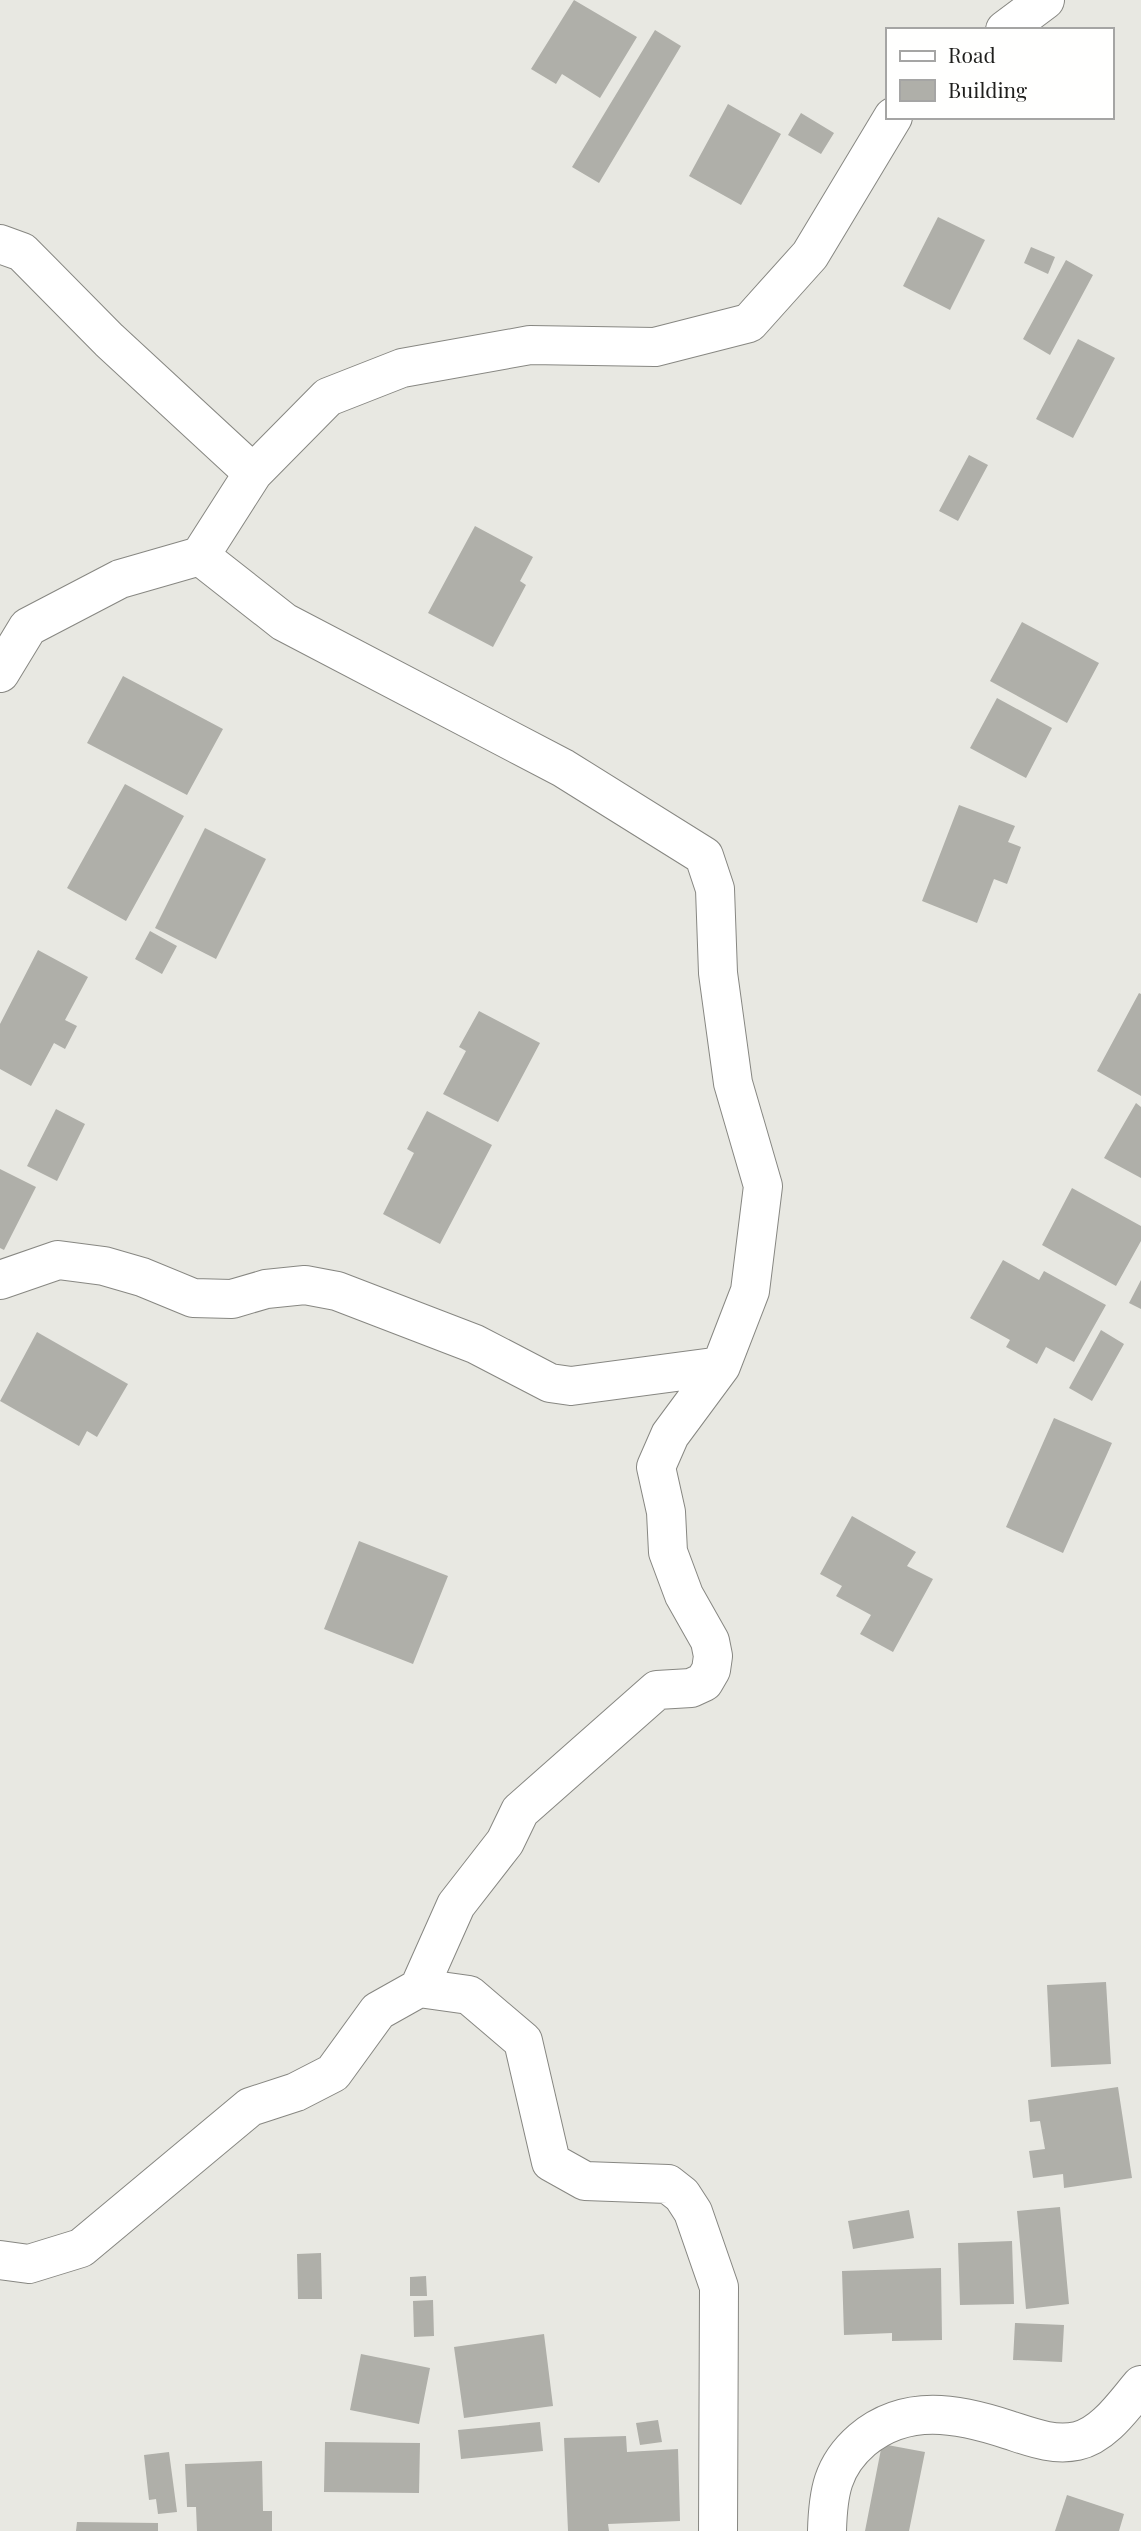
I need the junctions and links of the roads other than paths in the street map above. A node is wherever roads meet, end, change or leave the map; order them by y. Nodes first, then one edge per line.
1 (1045, 0) edge
2 (1007, 28) edge
3 (892, 119) edge
4 (0, 244) edge
5 (253, 472) junction
6 (200, 556) junction
7 (0, 673) edge
8 (0, 1280) edge
9 (721, 1366) junction
10 (419, 1988) junction
11 (0, 2260) edge
12 (1141, 2385) edge
13 (718, 2531) edge
14 (827, 2531) edge

1 - 2 street
3 - 5 street
4 - 5 street
5 - 6 street
6 - 7 street
6 - 9 street
8 - 9 street
9 - 10 street
10 - 11 street
10 - 13 street
12 - 14 street

